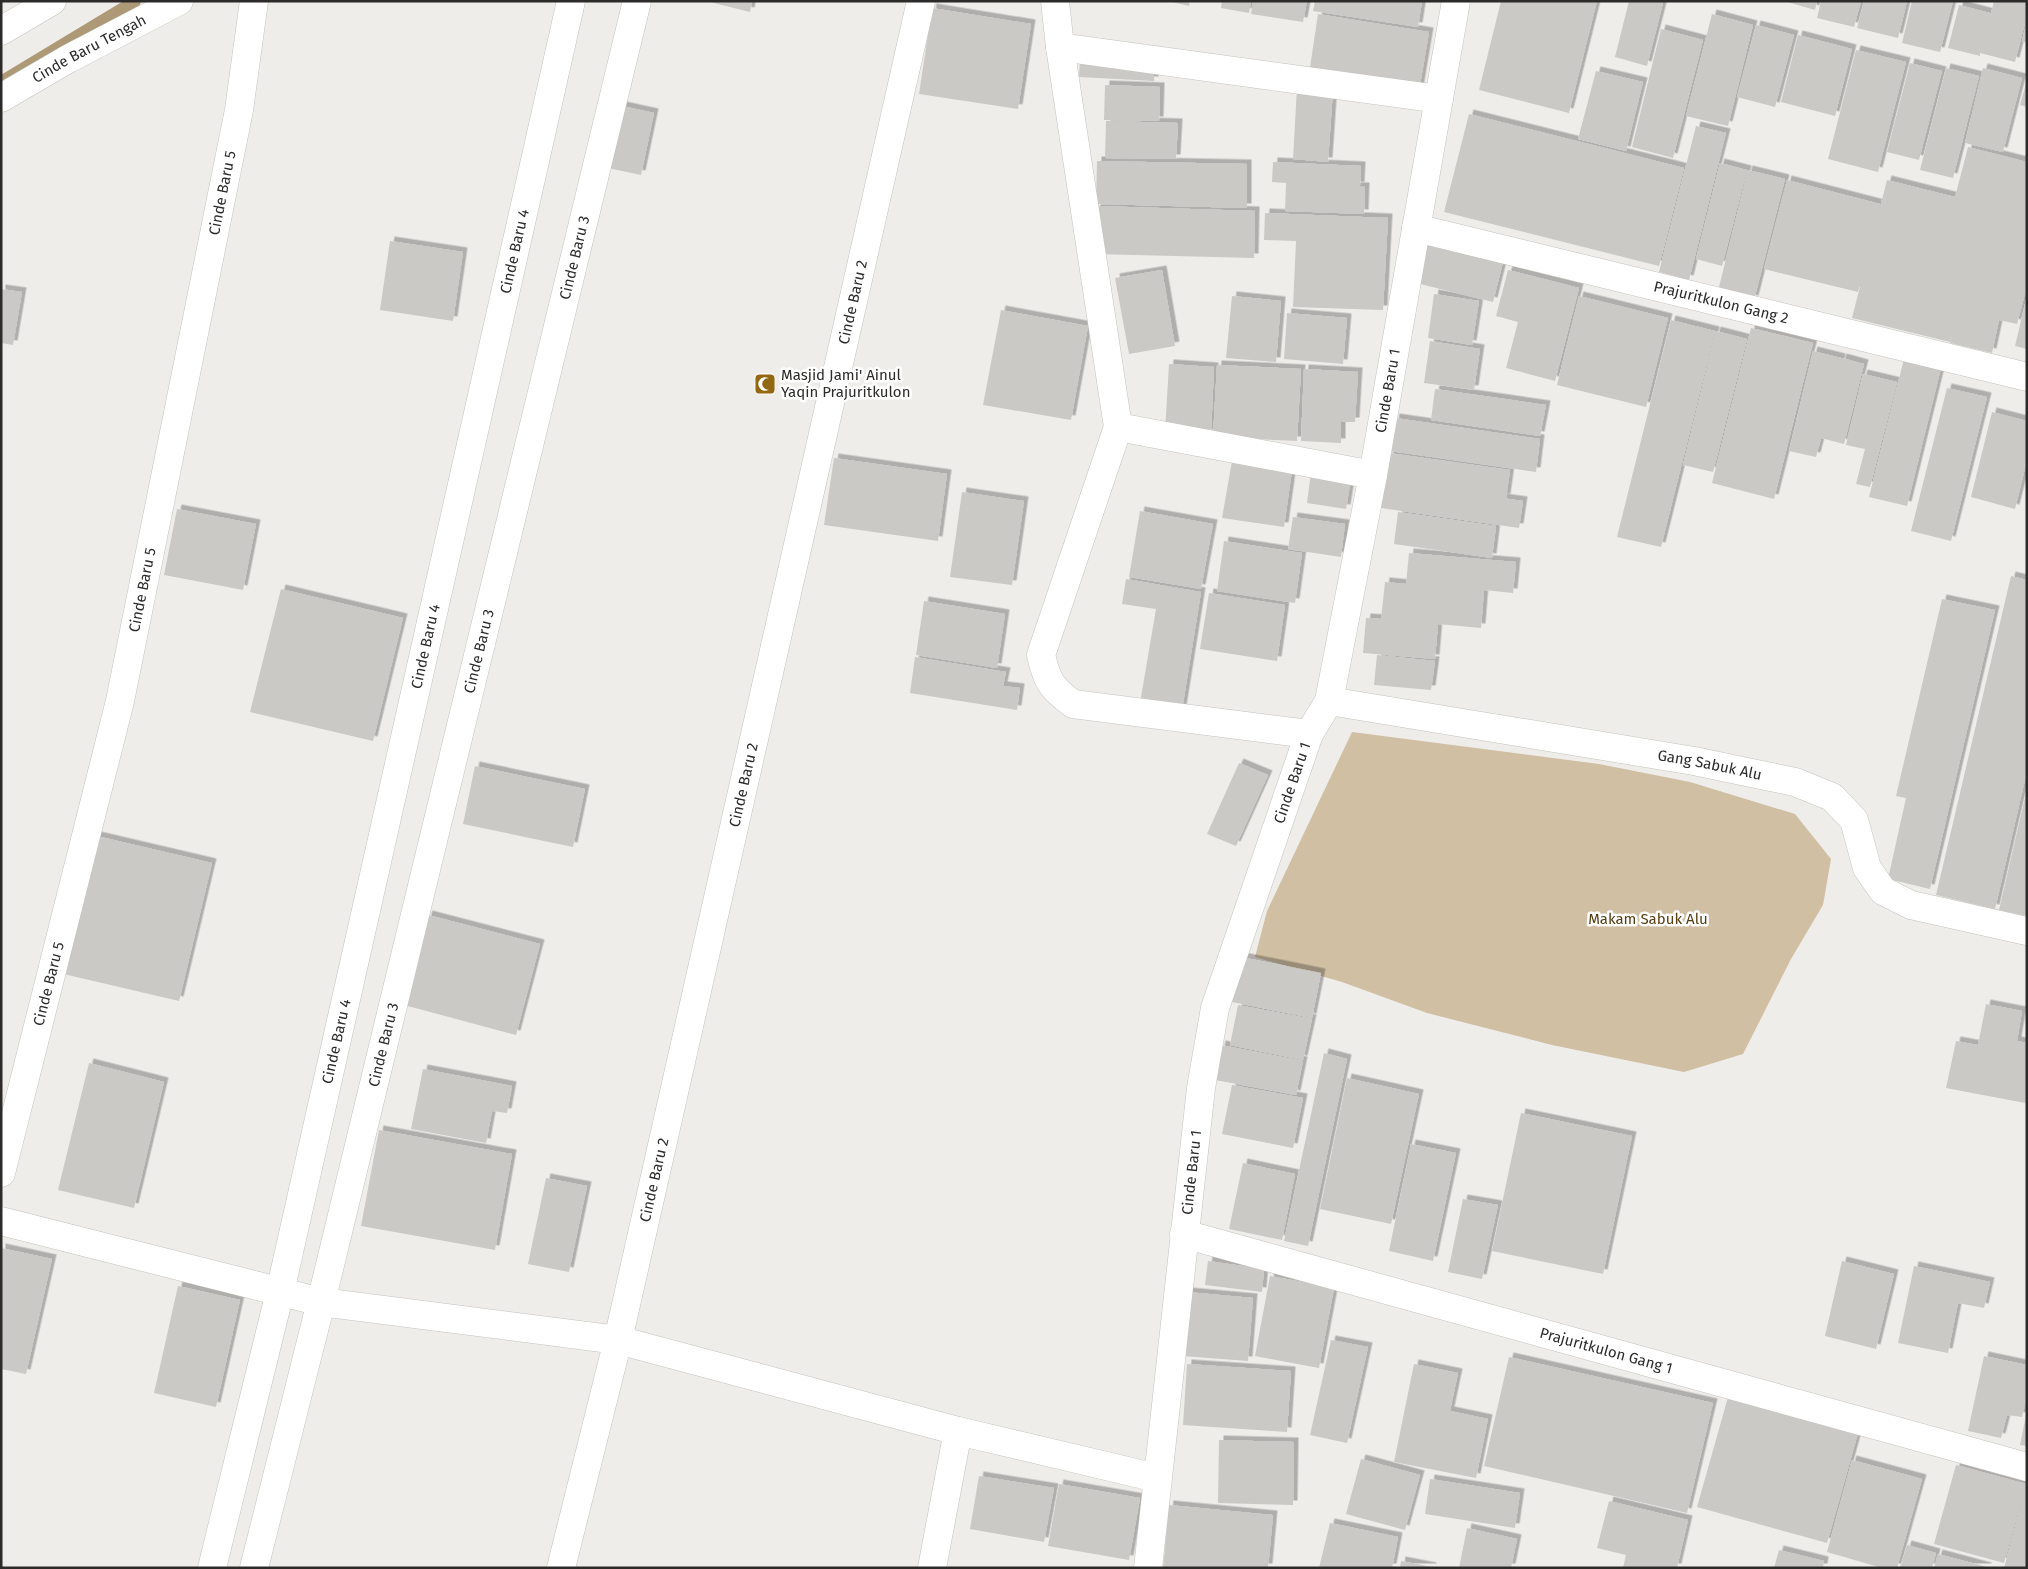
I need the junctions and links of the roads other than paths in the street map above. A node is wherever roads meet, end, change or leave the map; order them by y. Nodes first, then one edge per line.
1 (52, 1) edge
2 (179, 1) edge
3 (254, 1) edge
4 (571, 1) edge
5 (637, 1) edge
6 (921, 1) edge
7 (1055, 1) edge
8 (1456, 1) edge
9 (1, 31) edge
10 (1060, 46) junction
11 (1, 98) edge
12 (1439, 98) junction
13 (1416, 228) junction
14 (2027, 377) edge
15 (1118, 427) junction
16 (1373, 475) junction
17 (1329, 701) junction
18 (1308, 734) junction
19 (2027, 931) edge
20 (1, 1173) edge
21 (1, 1222) edge
22 (1184, 1234) junction
23 (280, 1292) junction
24 (321, 1302) junction
25 (618, 1340) junction
26 (958, 1431) junction
27 (2027, 1467) edge
28 (1157, 1478) junction
29 (212, 1568) edge
30 (254, 1568) edge
31 (561, 1568) edge
32 (932, 1568) edge
33 (1148, 1568) edge

1 - 9 street
2 - 11 street, Cinde Baru Tengah
3 - 20 street, Cinde Baru 5
4 - 23 street, Cinde Baru 4
5 - 24 street, Cinde Baru 3
6 - 25 street, Cinde Baru 2
7 - 10 street
8 - 12 street, Cinde Baru 1
10 - 12 street
10 - 15 street
12 - 13 street, Cinde Baru 1
13 - 14 street, Prajuritkulon Gang 2
13 - 16 street, Cinde Baru 1
15 - 16 street
15 - 18 street
16 - 17 street, Cinde Baru 1
17 - 18 street, Cinde Baru 1
17 - 19 street, Gang Sabuk Alu
18 - 22 street, Cinde Baru 1
21 - 23 street
22 - 27 street, Prajuritkulon Gang 1
22 - 28 street, Cinde Baru 1
23 - 24 street
23 - 29 street, Cinde Baru 4
24 - 25 street
24 - 30 street, Cinde Baru 3
25 - 26 street
25 - 31 street, Cinde Baru 2
26 - 28 street
26 - 32 street
28 - 33 street, Cinde Baru 1

